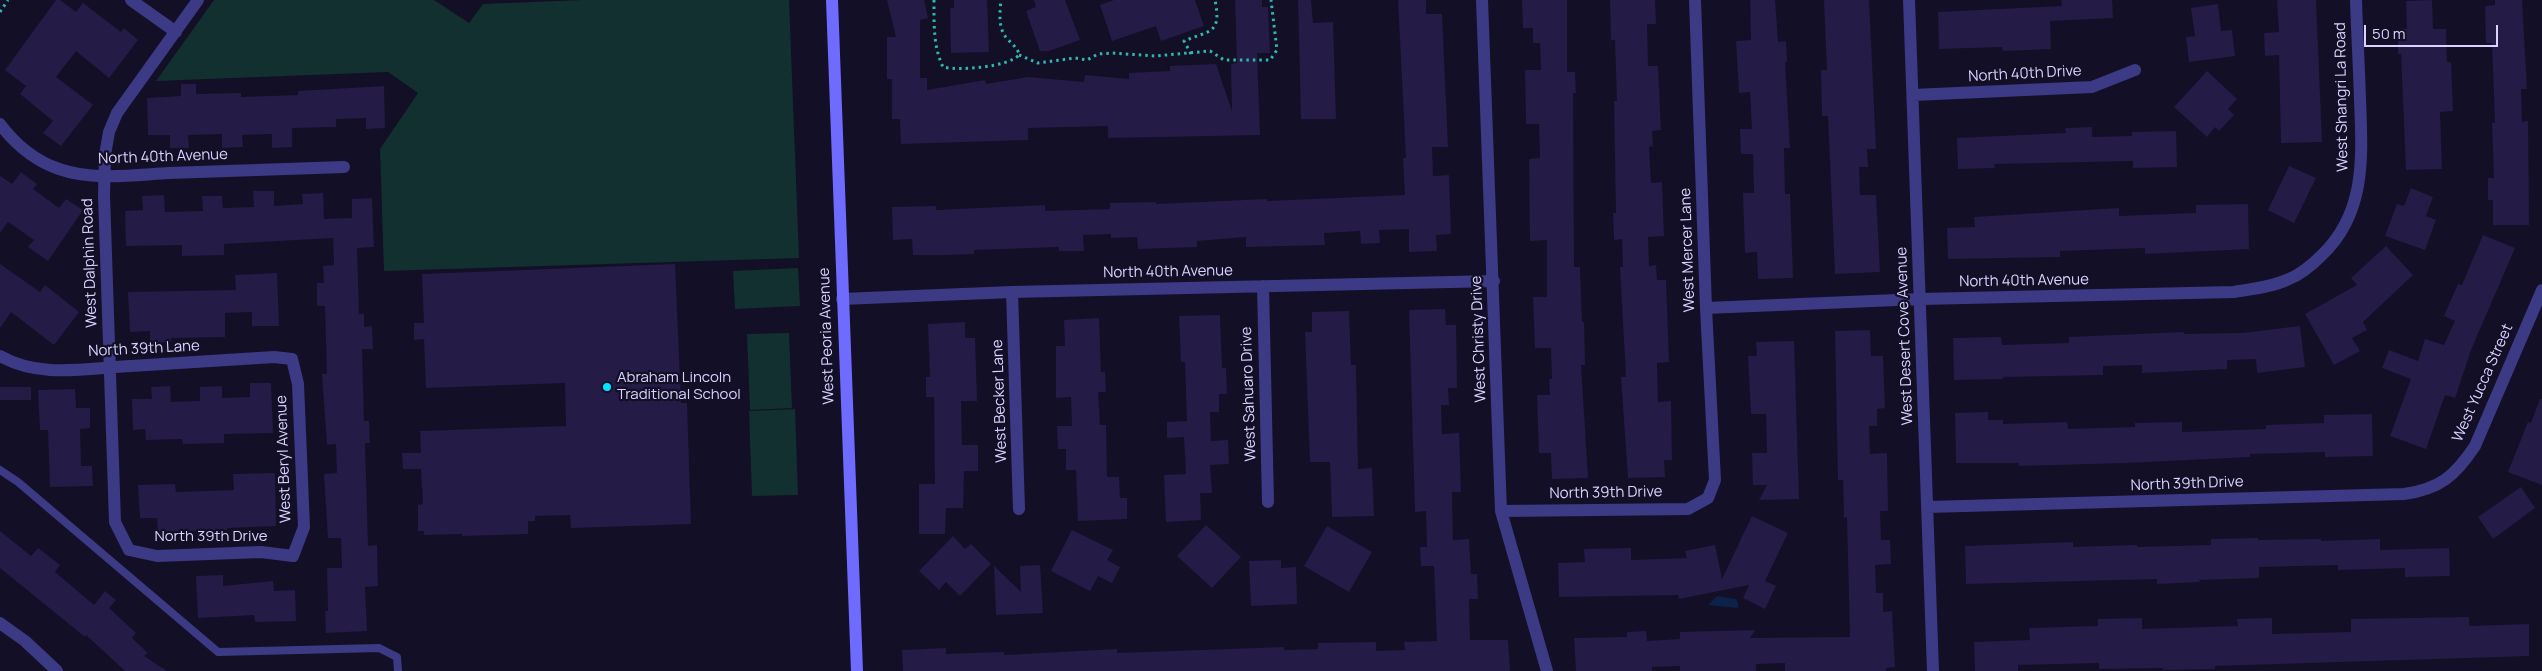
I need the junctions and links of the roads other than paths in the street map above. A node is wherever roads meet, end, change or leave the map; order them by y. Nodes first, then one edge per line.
1 (130, 0) edge
2 (198, 0) edge
3 (832, 0) edge
4 (1482, 0) edge
5 (1695, 0) edge
6 (1909, 0) edge
7 (2356, 0) edge
8 (176, 32) junction
9 (2135, 70) dead end
10 (1913, 95) junction
11 (0, 124) edge
12 (344, 167) dead end
13 (104, 175) junction
14 (2331, 247) joint
15 (1494, 281) junction
16 (1263, 286) junction
17 (2542, 290) edge
18 (1012, 292) junction
19 (842, 299) junction
20 (1920, 299) junction
21 (1706, 308) junction
22 (0, 356) edge
23 (292, 360) joint
24 (110, 367) junction
25 (0, 470) edge
26 (2444, 481) joint
27 (1708, 498) joint
28 (1268, 502) dead end
29 (1928, 507) junction
30 (1019, 509) dead end
31 (1501, 511) junction
32 (129, 550) joint
33 (293, 556) joint
34 (0, 623) edge
35 (57, 671) edge
36 (398, 671) edge
37 (857, 671) edge
38 (1547, 671) edge
39 (1933, 671) edge

1 - 8 street
2 - 8 street, West Dalphin Road
3 - 19 main road, West Peoria Avenue
4 - 15 street, West Christy Drive
5 - 21 street, West Mercer Lane
6 - 10 street, West Desert Cove Avenue
7 - 14 street, West Shangri La Road
8 - 13 street, West Dalphin Road
9 - 10 street, North 40th Drive
10 - 20 street, West Desert Cove Avenue
11 - 13 street, North 40th Avenue
12 - 13 street, North 40th Avenue
13 - 24 street, West Dalphin Road
14 - 20 street, North 40th Avenue
15 - 16 street, North 40th Avenue
15 - 31 street, West Christy Drive
16 - 18 street, North 40th Avenue
16 - 28 street, West Sahuaro Drive
17 - 26 street, West Yucca Street
18 - 19 street, North 40th Avenue
18 - 30 street, West Becker Lane
19 - 37 main road, West Peoria Avenue
20 - 21 street, North 40th Avenue
20 - 29 street, West Desert Cove Avenue
21 - 27 street, West Mercer Lane
22 - 24 street, North 39th Lane
23 - 24 street, North 39th Lane
23 - 33 street, West Beryl Avenue
24 - 32 street, West Dalphin Road
25 - 36 lane
26 - 29 street, North 39th Drive
27 - 31 street, North 39th Drive
29 - 39 street, West Desert Cove Avenue
31 - 38 street, West Christy Drive
32 - 33 street, North 39th Drive
34 - 35 street

